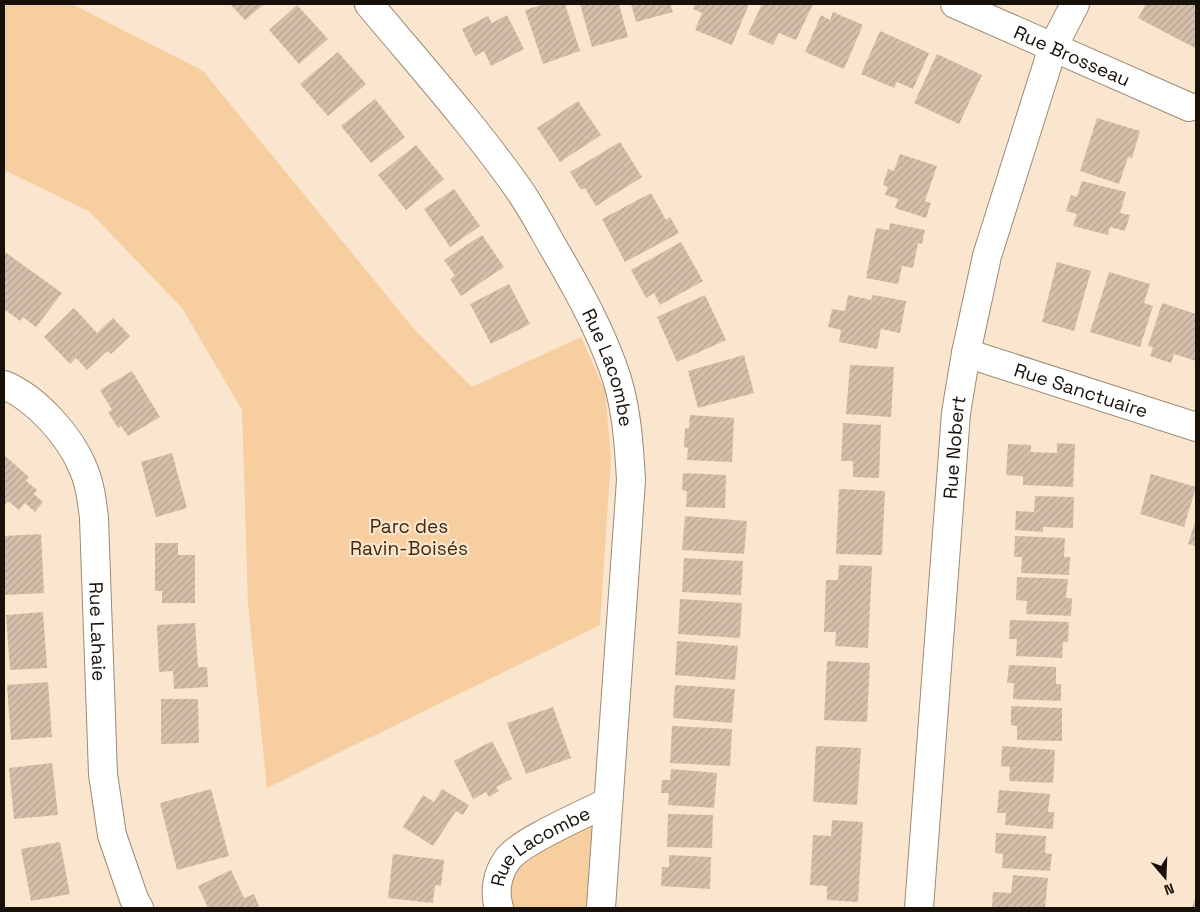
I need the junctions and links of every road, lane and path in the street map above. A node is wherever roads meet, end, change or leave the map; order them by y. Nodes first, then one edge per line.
1 (369, 4) edge
2 (955, 4) edge
3 (1075, 4) edge
4 (1053, 47) junction
5 (1189, 107) dead end
6 (966, 353) junction
7 (4, 385) edge
8 (1196, 427) edge
9 (608, 802) junction
10 (139, 908) edge
11 (499, 908) edge
12 (601, 908) edge
13 (919, 908) edge

1 - 9 street, Rue Lacombe
2 - 4 street, Rue Brosseau
3 - 4 street, Rue Nobert
4 - 5 street, Rue Brosseau
4 - 6 street, Rue Nobert
6 - 8 street, Rue Sanctuaire
6 - 13 street, Rue Nobert
7 - 10 street, Rue Lahaie
9 - 11 street, Rue Lacombe
9 - 12 street, Rue Lacombe

